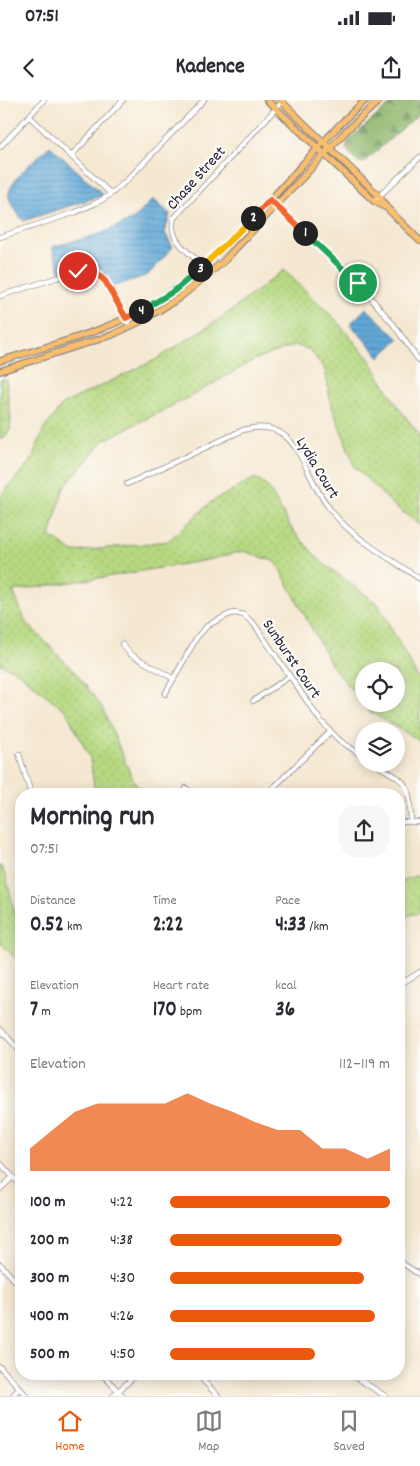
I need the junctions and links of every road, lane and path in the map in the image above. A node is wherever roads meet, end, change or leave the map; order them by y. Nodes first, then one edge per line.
1 (44, 100) edge
2 (123, 100) edge
3 (204, 100) edge
4 (266, 100) edge
5 (366, 100) edge
6 (380, 100) edge
7 (282, 101) edge
8 (276, 109) junction
9 (29, 116) junction
10 (324, 142) junction
11 (0, 147) edge
12 (317, 149) junction
13 (331, 149) junction
14 (71, 156) junction
15 (324, 156) junction
16 (420, 157) edge
17 (111, 194) junction
18 (380, 196) junction
19 (270, 200) junction
20 (374, 201) junction
21 (276, 206) junction
22 (386, 208) junction
23 (0, 237) edge
24 (420, 241) edge
25 (205, 266) junction
26 (212, 273) junction
27 (0, 296) edge
28 (126, 318) junction
29 (130, 327) junction
30 (0, 361) edge
31 (420, 362) edge
32 (0, 371) edge
33 (127, 484) dead end
34 (420, 579) edge
35 (122, 644) dead end
36 (290, 676) junction
37 (174, 679) junction
38 (166, 694) dead end
39 (253, 701) dead end
40 (330, 732) junction
41 (355, 752) edge
42 (19, 754) dead end
43 (388, 772) edge
44 (29, 788) edge
45 (273, 788) edge
46 (405, 822) edge
47 (411, 822) junction
48 (420, 822) edge
49 (420, 972) edge
50 (405, 981) edge
51 (0, 1029) edge
52 (15, 1045) edge
53 (0, 1163) edge
54 (13, 1177) junction
55 (15, 1179) edge
56 (0, 1189) edge
57 (0, 1264) edge
58 (405, 1265) edge
59 (420, 1275) edge
60 (15, 1280) edge
61 (0, 1367) edge
62 (108, 1380) edge
63 (130, 1380) edge
64 (203, 1380) edge
65 (360, 1380) edge
66 (20, 1388) junction
67 (118, 1391) junction
68 (12, 1396) edge
69 (27, 1396) edge
70 (113, 1396) edge
71 (123, 1396) edge
72 (218, 1396) edge
73 (385, 1396) edge

1 - 9 street
2 - 14 street
3 - 17 street
4 - 8 main road
5 - 10 main road
6 - 13 main road
7 - 8 street, Chase Street
7 - 10 main road
8 - 12 main road
8 - 25 street, Chase Street
9 - 11 street
9 - 14 street
10 - 12 main road
10 - 13 main road
12 - 15 main road
12 - 19 main road
13 - 15 main road
13 - 18 main road
14 - 17 street
15 - 20 main road
15 - 21 main road
16 - 18 street
17 - 23 street
18 - 20 street
18 - 22 main road
19 - 21 street
19 - 25 main road
20 - 22 main road
21 - 26 main road
21 - 31 street
22 - 24 main road
25 - 26 street, Chase Street
25 - 28 main road
26 - 29 main road
27 - 28 street
28 - 29 street
28 - 30 main road
29 - 32 main road
33 - 34 street, Lydia Court
35 - 37 street
36 - 37 street, Sunburst Court
36 - 39 street
36 - 40 street, Sunburst Court
37 - 38 street, Sunburst Court
40 - 41 street, Sunburst Court
40 - 45 street
42 - 44 street
43 - 47 street
46 - 47 street
47 - 48 street
49 - 50 street
51 - 52 street
53 - 54 street
54 - 55 street
54 - 56 street
57 - 60 street
58 - 59 street
61 - 66 street
62 - 67 street
63 - 67 street
64 - 72 street
65 - 73 street
66 - 68 street
66 - 69 street
67 - 70 street
67 - 71 street

